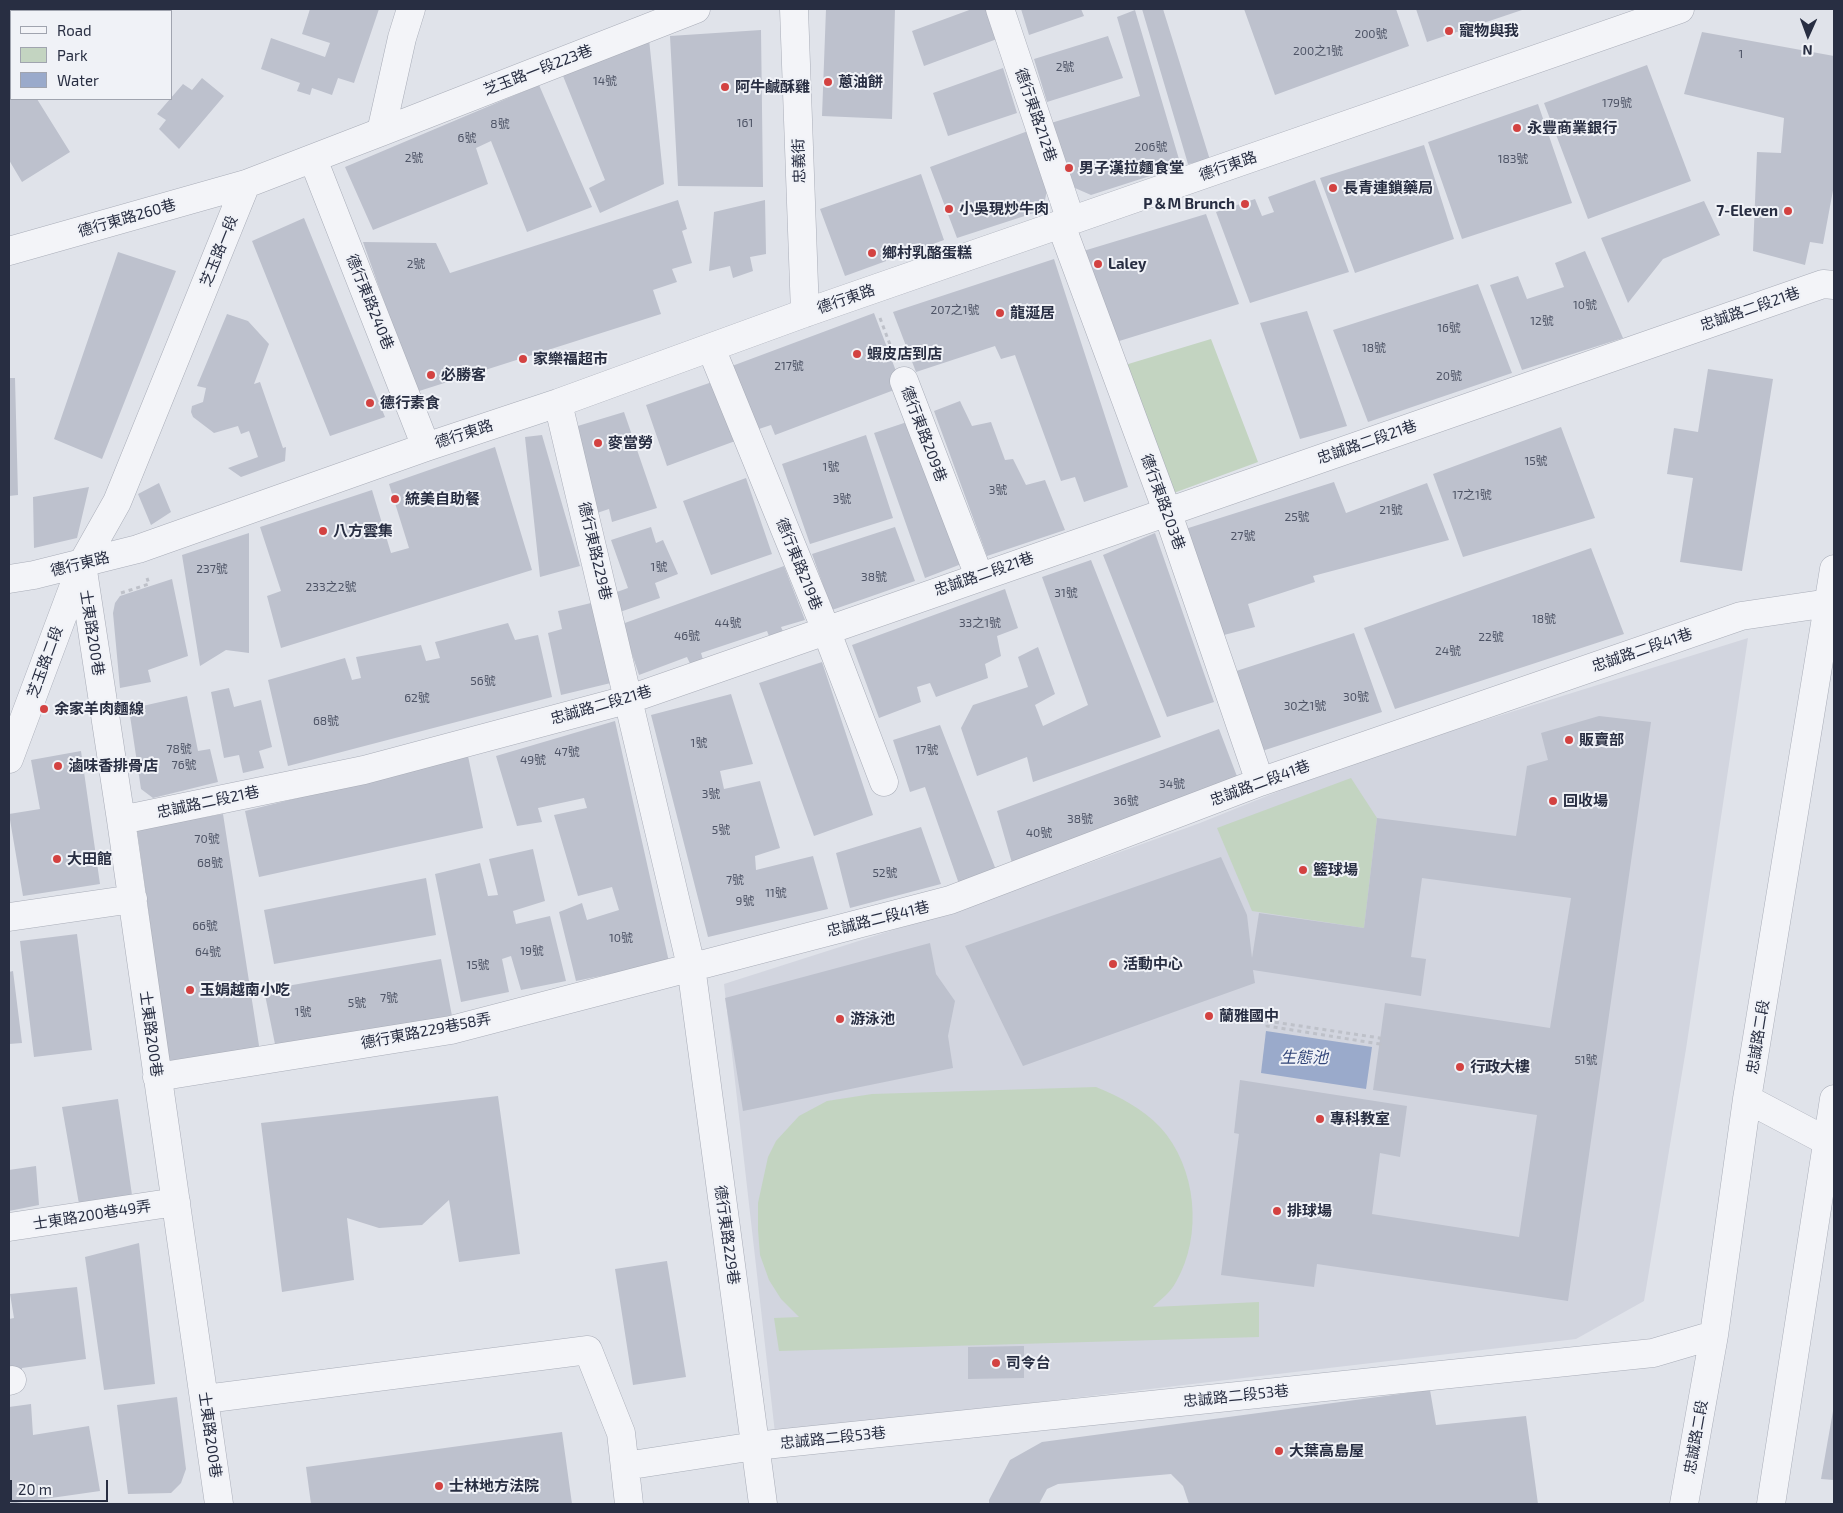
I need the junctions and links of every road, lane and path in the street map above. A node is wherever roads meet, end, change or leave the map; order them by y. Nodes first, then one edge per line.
1 (411, 9) edge
2 (696, 9) edge
3 (794, 9) edge
4 (1000, 9) edge
5 (1680, 9) edge
6 (1616, 20) edge
7 (381, 132) junction
8 (313, 159) junction
9 (246, 184) junction
10 (1066, 223) junction
11 (9, 251) edge
12 (1834, 285) edge
13 (870, 291) junction
14 (805, 313) junction
15 (711, 348) junction
16 (904, 381) joint
17 (558, 403) junction
18 (426, 447) junction
19 (1167, 511) junction
20 (82, 564) junction
21 (1834, 569) edge
22 (145, 572) dead end
23 (979, 576) junction
24 (9, 579) edge
25 (121, 592) dead end
26 (1829, 603) junction
27 (826, 630) junction
28 (630, 699) junction
29 (9, 759) edge
30 (884, 782) dead end
31 (1260, 782) junction
32 (121, 820) junction
33 (133, 899) junction
34 (9, 917) edge
35 (691, 966) junction
36 (1380, 1044) joint
37 (157, 1077) junction
38 (1747, 1099) junction
39 (1834, 1099) edge
40 (1831, 1144) edge
41 (176, 1202) junction
42 (9, 1227) edge
43 (1714, 1335) junction
44 (205, 1399) junction
45 (755, 1446) junction
46 (625, 1466) junction
47 (212, 1503) edge
48 (629, 1504) edge
49 (763, 1504) edge
50 (1684, 1504) edge
51 (1771, 1504) edge

1 - 7 street
2 - 7 street, 芝玉路一段223巷
3 - 14 street, 忠義街
4 - 10 street, 德行東路212巷
5 - 6 street, 德行東路
6 - 10 street, 德行東路
7 - 8 street
8 - 9 street
8 - 18 street, 德行東路240巷
9 - 11 street, 德行東路260巷
9 - 20 street, 芝玉路一段
10 - 13 street, 德行東路
10 - 19 street, 德行東路203巷
12 - 19 street, 忠誠路二段21巷
13 - 14 street, 德行東路
13 - 16 path, 德行東路209巷
14 - 15 street, 德行東路
15 - 17 street, 德行東路
15 - 27 street, 德行東路219巷
16 - 23 street, 德行東路209巷
17 - 18 street, 德行東路
17 - 28 street, 德行東路229巷
18 - 20 street, 德行東路
19 - 23 street, 忠誠路二段21巷
19 - 31 street, 德行東路203巷
20 - 24 street, 德行東路
20 - 29 street, 芝玉路二段
20 - 32 street, 士東路200巷
21 - 26 street, 忠誠路二段
22 - 25 path
23 - 27 street, 忠誠路二段21巷
26 - 31 street, 忠誠路二段41巷
26 - 38 street, 忠誠路二段
27 - 28 street, 忠誠路二段21巷
27 - 30 street, 德行東路219巷
28 - 32 street, 忠誠路二段21巷
28 - 35 street, 德行東路229巷
31 - 35 street, 忠誠路二段41巷
32 - 33 street, 士東路200巷
33 - 34 street
33 - 37 street, 士東路200巷
35 - 37 street, 德行東路229巷58弄
35 - 45 street, 德行東路229巷
36 - 36 path
37 - 41 street, 士東路200巷
38 - 40 street
38 - 43 street, 忠誠路二段
39 - 40 street
40 - 51 street
41 - 42 street, 士東路200巷49弄
41 - 44 street, 士東路200巷
43 - 45 street, 忠誠路二段53巷
43 - 50 street, 忠誠路二段
44 - 46 street
44 - 47 street, 士東路200巷
45 - 46 street, 忠誠路二段53巷
45 - 49 street, 德行東路229巷
46 - 48 street

